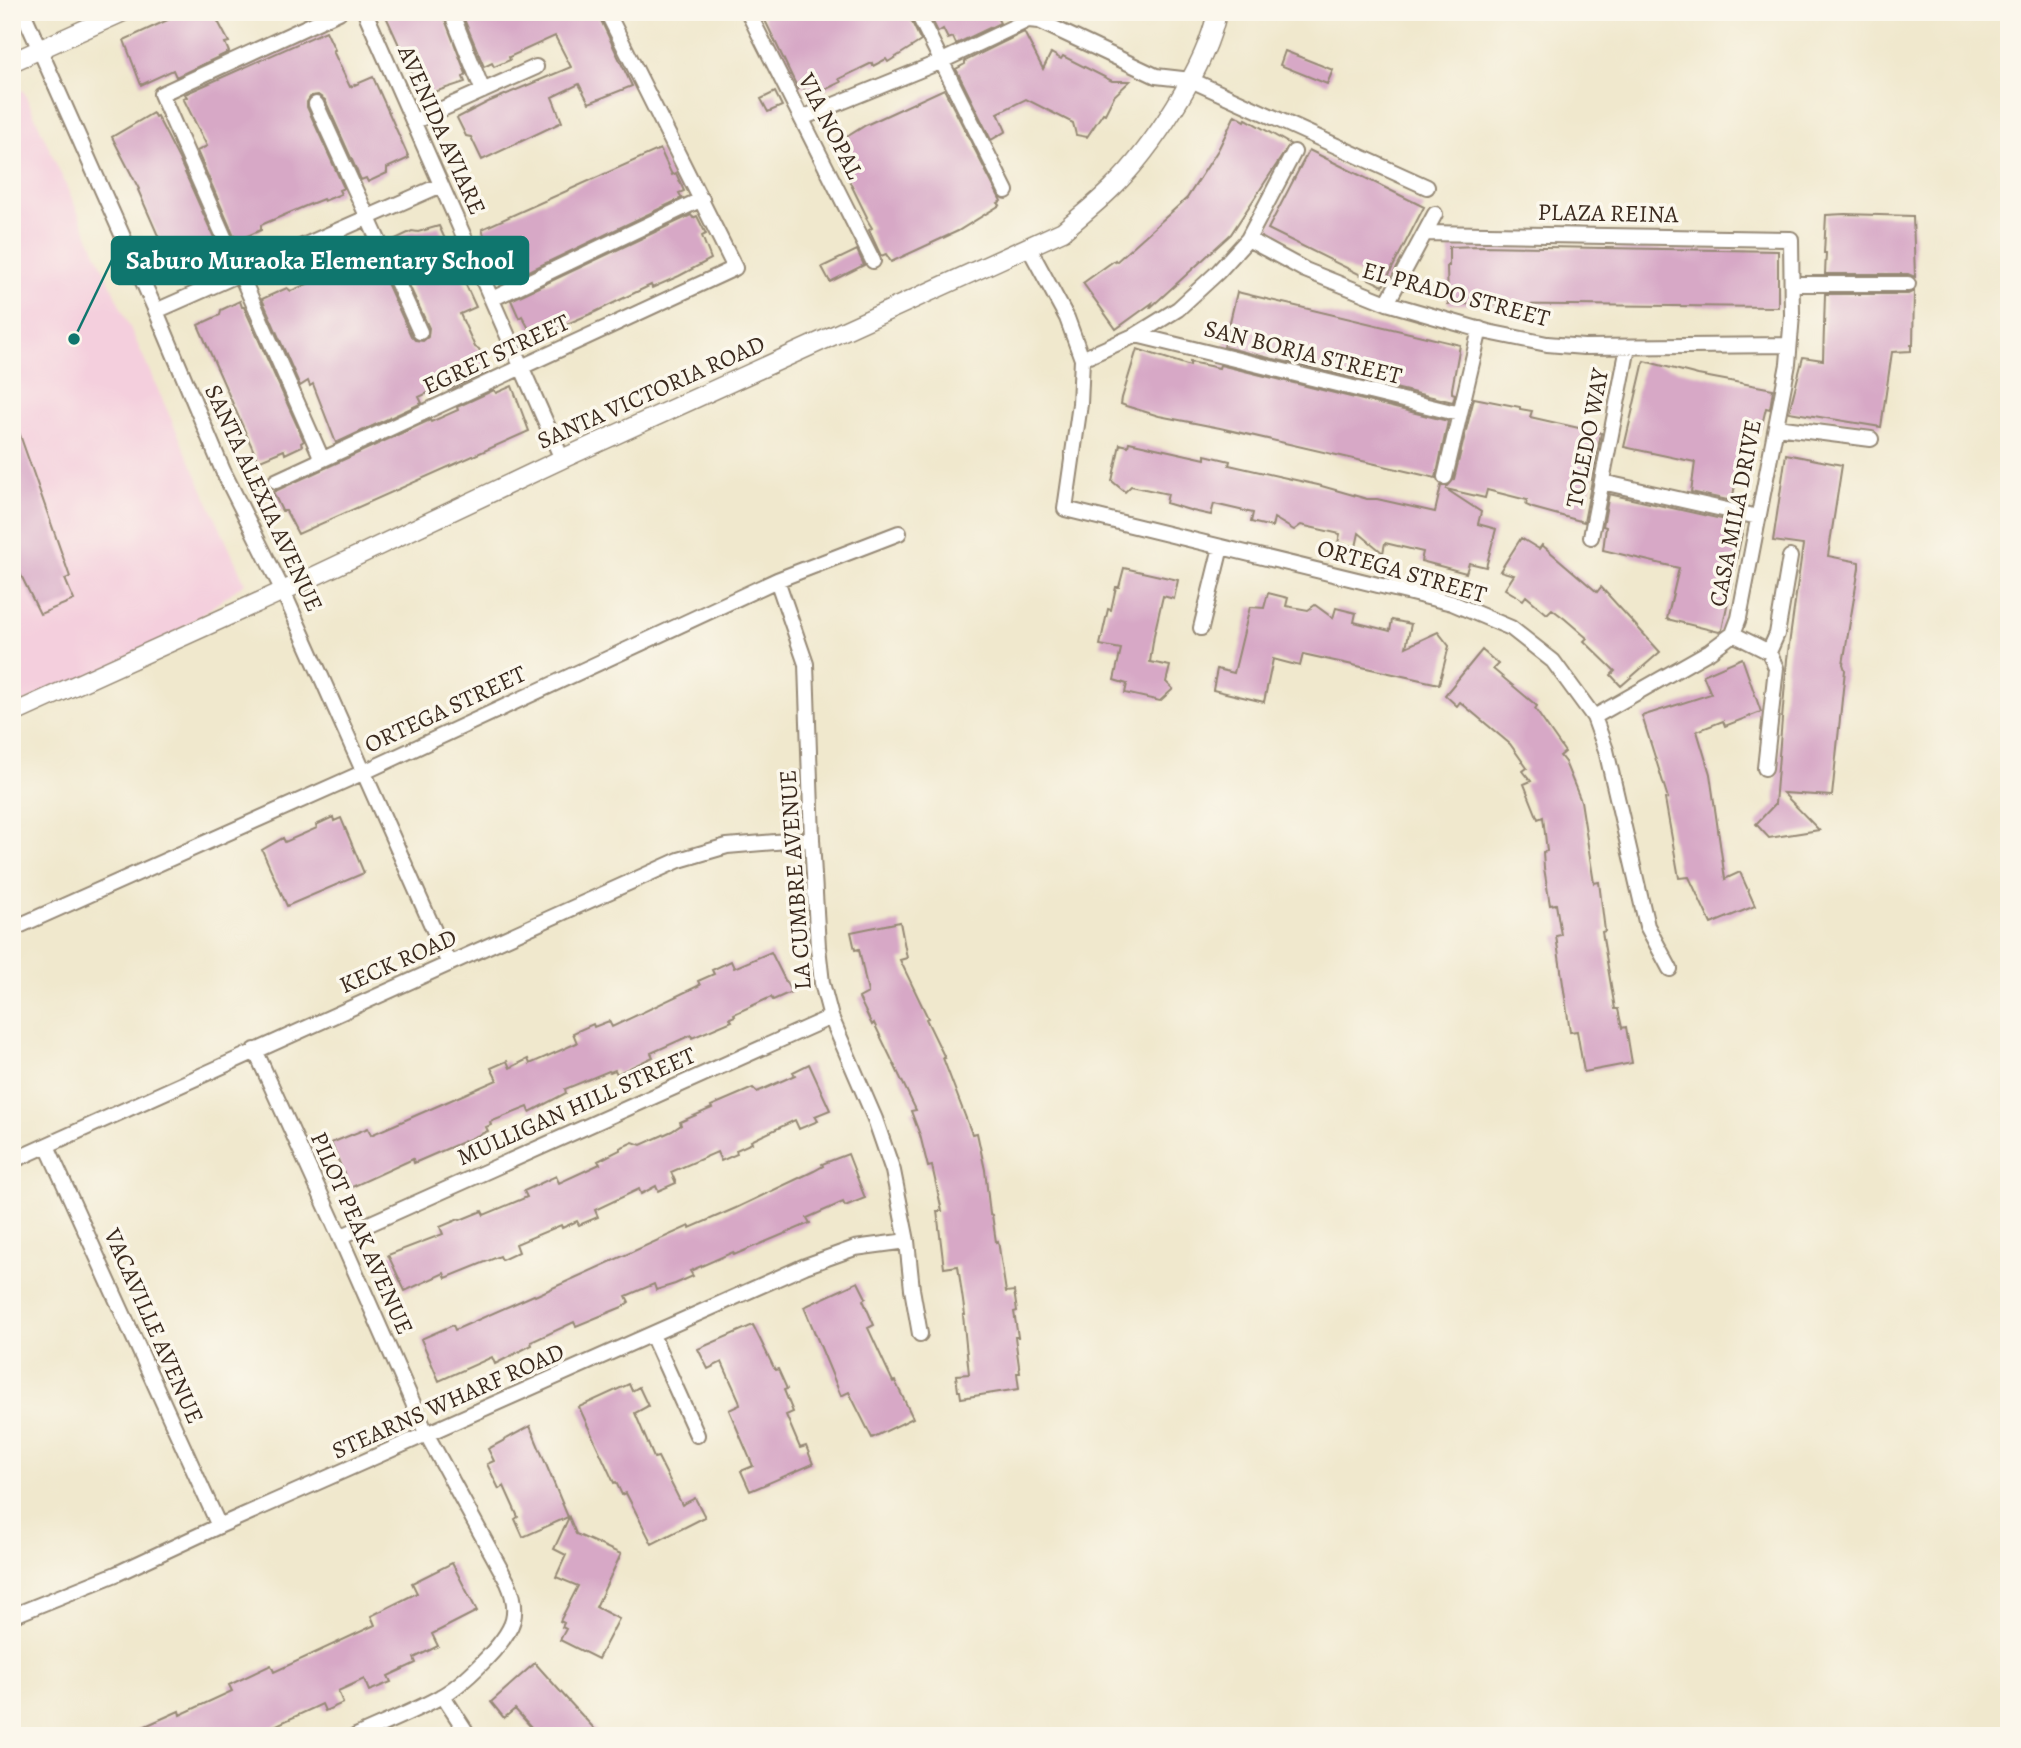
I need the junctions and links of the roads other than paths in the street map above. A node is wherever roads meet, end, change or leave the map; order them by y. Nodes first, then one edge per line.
1 (23, 12) edge
2 (123, 12) edge
3 (339, 12) edge
4 (365, 12) edge
5 (451, 12) edge
6 (607, 12) edge
7 (748, 12) edge
8 (917, 12) edge
9 (1217, 12) edge
10 (40, 50) junction
11 (942, 61) junction
12 (12, 62) edge
13 (536, 67) dead end
14 (1191, 80) junction
15 (484, 91) junction
16 (316, 104) dead end
17 (802, 118) junction
18 (413, 122) junction
19 (1294, 152) dead end
20 (441, 185) junction
21 (1427, 187) dead end
22 (1006, 191) dead end
23 (702, 199) junction
24 (1435, 214) dead end
25 (368, 217) junction
26 (1425, 233) junction
27 (1248, 239) junction
28 (1791, 239) joint
29 (1029, 248) junction
30 (873, 261) dead end
31 (240, 274) junction
32 (1792, 284) junction
33 (1908, 284) dead end
34 (492, 299) junction
35 (1387, 303) junction
36 (156, 311) junction
37 (1480, 329) junction
38 (420, 332) dead end
39 (1136, 335) junction
40 (1789, 345) junction
41 (1628, 347) junction
42 (1082, 359) junction
43 (522, 367) junction
44 (1460, 414) junction
45 (1776, 427) junction
46 (1871, 439) dead end
47 (322, 459) junction
48 (562, 459) junction
49 (1445, 477) dead end
50 (276, 481) dead end
51 (1602, 481) junction
52 (1758, 517) junction
53 (899, 533) dead end
54 (1591, 537) dead end
55 (1221, 547) junction
56 (1790, 557) dead end
57 (777, 580) junction
58 (283, 592) junction
59 (1201, 628) dead end
60 (1733, 634) junction
61 (1769, 652) junction
62 (12, 714) edge
63 (1594, 717) junction
64 (1765, 768) dead end
65 (362, 773) junction
66 (812, 839) junction
67 (12, 929) edge
68 (449, 964) junction
69 (1670, 969) dead end
70 (831, 1017) junction
71 (254, 1050) junction
72 (47, 1146) junction
73 (12, 1161) edge
74 (340, 1237) junction
75 (907, 1241) junction
76 (920, 1334) dead end
77 (652, 1335) junction
78 (427, 1435) junction
79 (697, 1435) dead end
80 (219, 1526) junction
81 (12, 1616) edge
82 (443, 1696) junction
83 (356, 1736) edge
84 (469, 1736) edge

1 - 10 street, SANTA ALEXIA AVENUE
2 - 10 street
3 - 31 street
4 - 18 street, AVENIDA AVIARE
5 - 15 street
6 - 23 street
7 - 17 street, VIA NOPAL
8 - 11 street
9 - 14 street, SANTA VICTORIA ROAD
10 - 12 street
10 - 36 street, SANTA ALEXIA AVENUE
11 - 14 street
11 - 17 street
11 - 22 street
13 - 15 street
14 - 21 street
14 - 29 street, SANTA VICTORIA ROAD
15 - 18 street
16 - 25 street
17 - 30 street, VIA NOPAL
18 - 20 street, AVENIDA AVIARE
19 - 27 street
20 - 25 street
20 - 34 street, AVENIDA AVIARE
23 - 34 street
23 - 43 street, EGRET STREET
24 - 26 street
25 - 31 street
25 - 38 street
26 - 28 street, PLAZA REINA
26 - 35 street
27 - 35 street, EL PRADO STREET
27 - 39 street
28 - 32 street, CASA MILA DRIVE
29 - 42 street
29 - 48 street, SANTA VICTORIA ROAD
31 - 36 street
31 - 47 street
32 - 33 street
32 - 40 street, CASA MILA DRIVE
34 - 43 street, AVENIDA AVIARE
35 - 37 street, EL PRADO STREET
36 - 58 street, SANTA ALEXIA AVENUE
37 - 41 street, EL PRADO STREET
37 - 44 street
39 - 42 street
39 - 44 street, SAN BORJA STREET
40 - 41 street, EL PRADO STREET
40 - 45 street, CASA MILA DRIVE
41 - 51 street, TOLEDO WAY
42 - 55 street, ORTEGA STREET
43 - 47 street, EGRET STREET
43 - 48 street, AVENIDA AVIARE
44 - 49 street
45 - 46 street
45 - 52 street, CASA MILA DRIVE
47 - 50 street, EGRET STREET
48 - 58 street, SANTA VICTORIA ROAD
51 - 52 street
51 - 54 street, TOLEDO WAY
52 - 60 street, CASA MILA DRIVE
53 - 57 street, ORTEGA STREET
55 - 59 street
55 - 63 street, ORTEGA STREET
56 - 61 street
57 - 65 street, ORTEGA STREET
57 - 66 street, LA CUMBRE AVENUE
58 - 62 street, SANTA VICTORIA ROAD
58 - 65 street, SANTA ALEXIA AVENUE
60 - 61 street
60 - 63 street, CASA MILA DRIVE
61 - 64 street
63 - 69 street, ORTEGA STREET
65 - 67 street, ORTEGA STREET
65 - 68 street, SANTA ALEXIA AVENUE
66 - 68 street, KECK ROAD
66 - 70 street, LA CUMBRE AVENUE
68 - 71 street, KECK ROAD
70 - 74 street, MULLIGAN HILL STREET
70 - 75 street, LA CUMBRE AVENUE
71 - 72 street, KECK ROAD
71 - 74 street, PILOT PEAK AVENUE
72 - 73 street, KECK ROAD
72 - 80 street, VACAVILLE AVENUE
74 - 78 street, PILOT PEAK AVENUE
75 - 76 street, LA CUMBRE AVENUE
75 - 77 street, STEARNS WHARF ROAD
77 - 78 street, STEARNS WHARF ROAD
77 - 79 street
78 - 80 street, STEARNS WHARF ROAD
78 - 82 street, PILOT PEAK AVENUE
80 - 81 street, STEARNS WHARF ROAD
82 - 83 street, PILOT PEAK AVENUE
82 - 84 street

